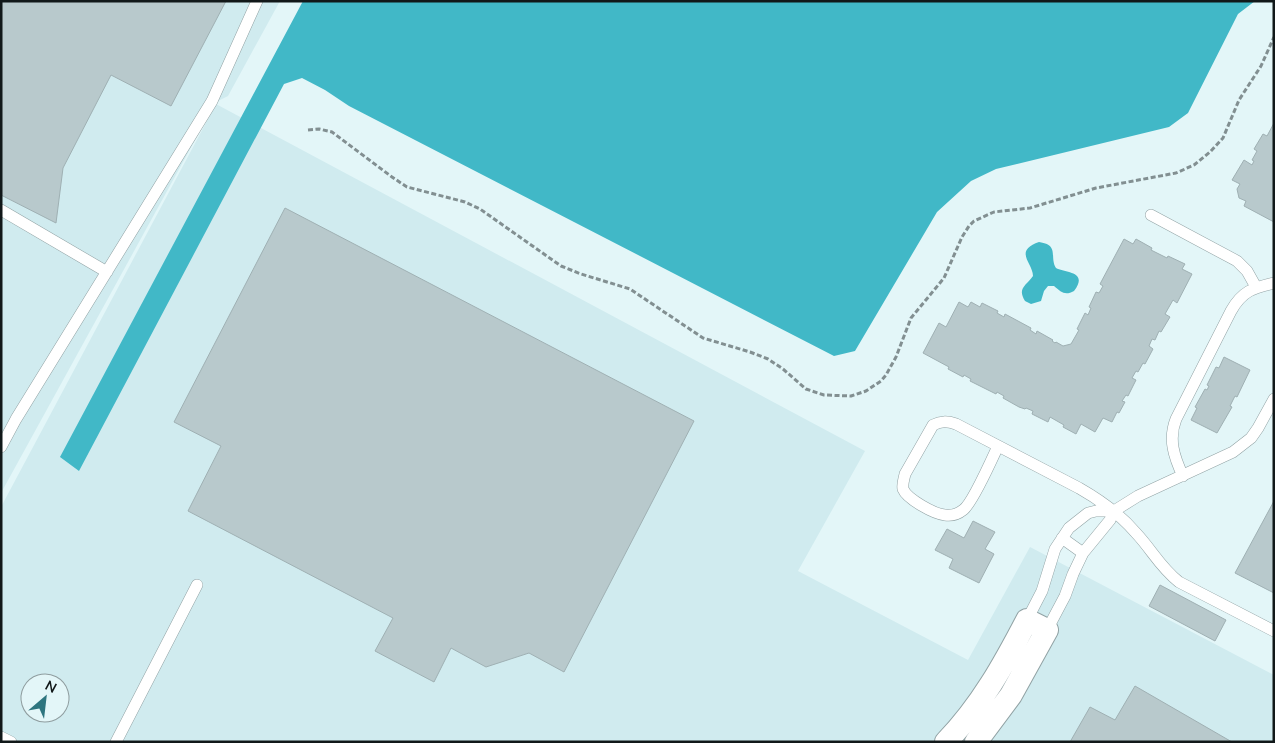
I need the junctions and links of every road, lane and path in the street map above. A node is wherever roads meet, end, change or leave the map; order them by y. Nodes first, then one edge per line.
1 (256, 1) edge
2 (1274, 37) edge
3 (308, 130) dead end
4 (1, 210) edge
5 (1151, 215) dead end
6 (107, 272) junction
7 (1274, 283) edge
8 (1256, 287) junction
9 (1274, 399) edge
10 (998, 446) junction
11 (1, 447) edge
12 (1183, 476) junction
13 (1114, 511) junction
14 (1062, 538) junction
15 (1083, 553) junction
16 (197, 585) dead end
17 (1027, 620) junction
18 (1047, 630) junction
19 (1274, 631) edge
20 (1, 737) edge
21 (11, 742) edge
22 (116, 742) edge
23 (946, 742) edge
24 (976, 742) edge

1 - 6 lane
2 - 3 path
4 - 6 lane
5 - 8 lane
6 - 11 lane
7 - 8 lane
8 - 12 lane
9 - 12 lane
10 - 10 lane
10 - 13 lane
12 - 13 lane
13 - 14 lane
13 - 15 lane
13 - 19 lane
14 - 15 lane
14 - 17 lane
15 - 18 lane
16 - 22 lane
17 - 18 street
17 - 23 street
18 - 24 street
20 - 21 lane

